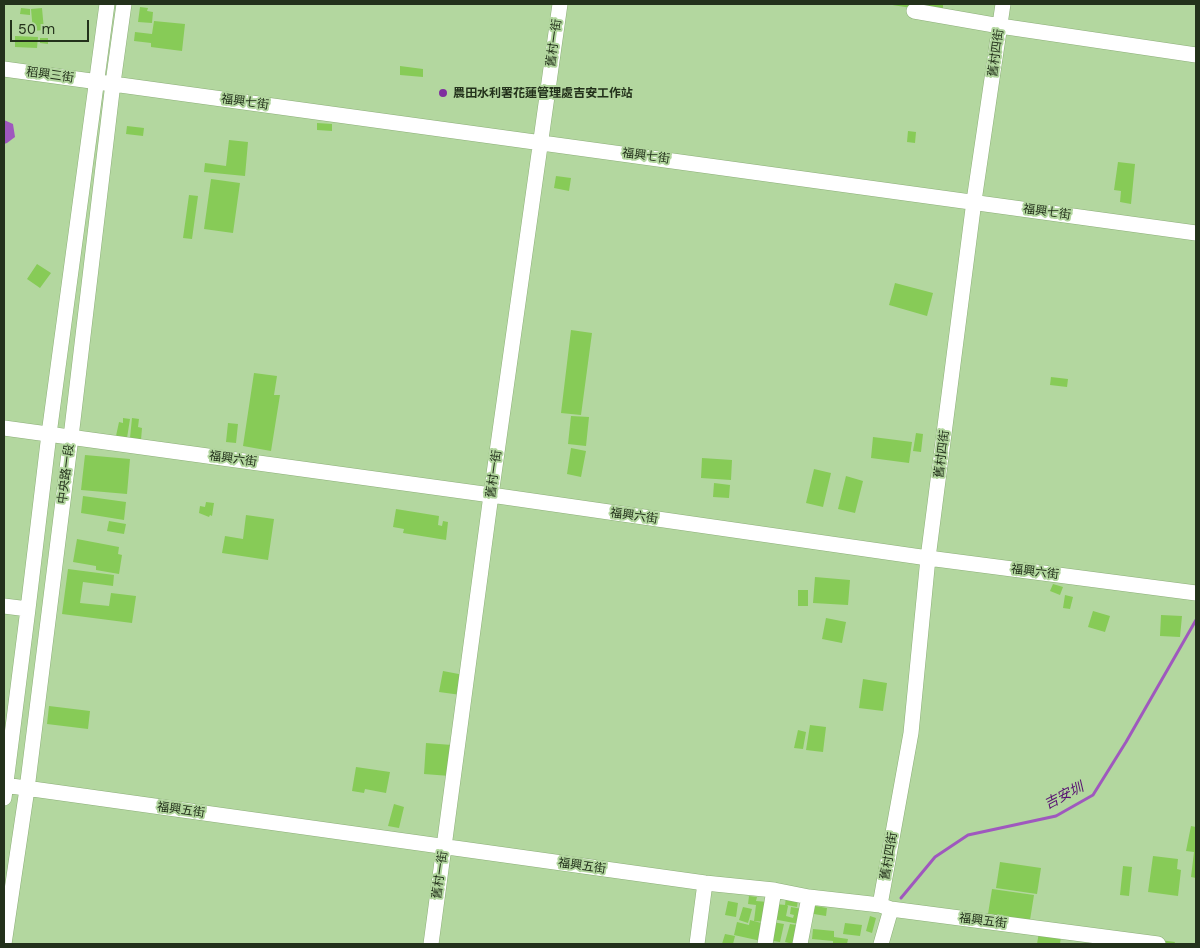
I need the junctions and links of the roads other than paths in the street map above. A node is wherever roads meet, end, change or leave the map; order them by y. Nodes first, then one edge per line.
1 (107, 4) edge
2 (124, 4) edge
3 (560, 4) edge
4 (1003, 4) edge
5 (914, 11) dead end
6 (1000, 26) junction
7 (1196, 55) edge
8 (4, 68) edge
9 (95, 81) junction
10 (112, 84) junction
11 (541, 142) junction
12 (974, 202) junction
13 (1196, 233) edge
14 (4, 428) edge
15 (49, 434) junction
16 (71, 437) junction
17 (491, 495) junction
18 (928, 558) junction
19 (1196, 593) edge
20 (4, 606) edge
21 (28, 610) junction
22 (27, 789) junction
23 (4, 790) edge
24 (444, 847) junction
25 (705, 883) junction
26 (774, 890) junction
27 (808, 897) junction
28 (886, 907) junction
29 (1064, 938) edge
30 (4, 944) edge
31 (431, 944) edge
32 (697, 944) edge
33 (765, 944) edge
34 (800, 944) edge
35 (880, 944) edge
36 (1158, 944) edge

1 - 9 street, 中央路一段
2 - 10 street, 中央路一段
3 - 11 street, 舊村一街
4 - 6 street, 舊村四街
5 - 6 street
6 - 7 street
6 - 12 street, 舊村四街
8 - 9 street, 稻興三街
9 - 10 street, 福興七街
9 - 15 street, 中央路一段
10 - 11 street, 福興七街
10 - 16 street, 中央路一段
11 - 12 street, 福興七街
11 - 17 street, 舊村一街
12 - 13 street, 福興七街
12 - 18 street, 舊村四街
14 - 15 street, 福興六街
15 - 16 street, 福興六街
15 - 21 street, 中央路一段
16 - 17 street, 福興六街
16 - 22 street, 中央路一段
17 - 18 street, 福興六街
17 - 24 street, 舊村一街
18 - 19 street, 福興六街
18 - 28 street, 舊村四街
20 - 21 street
21 - 23 street, 中央路一段
22 - 23 street, 福興五街
22 - 24 street, 福興五街
22 - 30 street, 中央路一段
24 - 25 street, 福興五街
24 - 31 street, 舊村一街
25 - 26 street, 福興五街
25 - 32 street
26 - 27 street, 福興五街
26 - 33 street
27 - 28 street, 福興五街
27 - 34 street
28 - 29 street, 福興五街
28 - 35 street, 舊村四街
29 - 36 street, 福興五街

